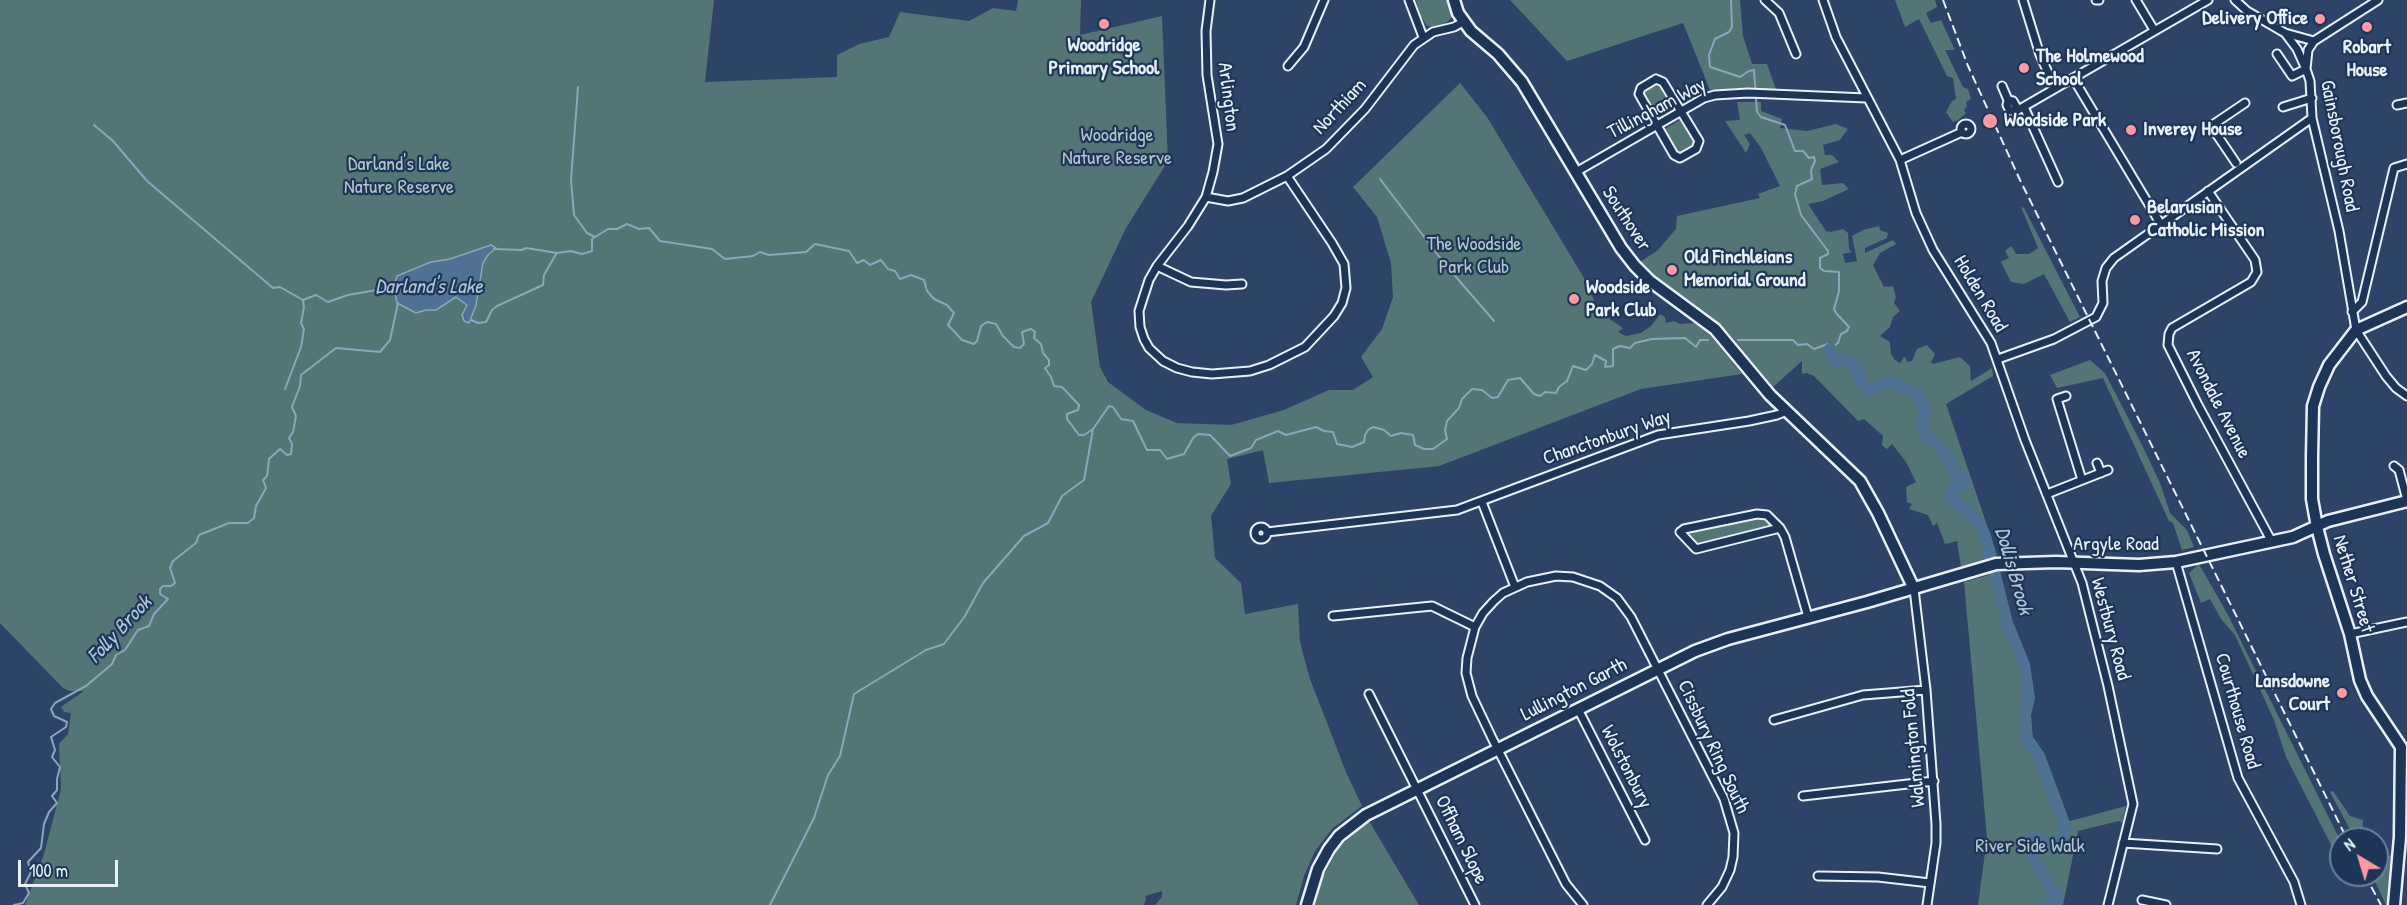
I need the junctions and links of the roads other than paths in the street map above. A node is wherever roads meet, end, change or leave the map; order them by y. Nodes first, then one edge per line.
1 (1210, 0) edge
2 (1324, 0) edge
3 (1409, 0) edge
4 (1454, 0) edge
5 (1765, 0) edge
6 (1823, 0) edge
7 (2023, 0) edge
8 (2136, 0) edge
9 (2208, 0) edge
10 (2235, 0) edge
11 (2378, 0) edge
12 (1463, 22) junction
13 (2154, 30) junction
14 (2285, 33) junction
15 (1423, 37) junction
16 (2314, 41) junction
17 (1796, 54) dead end
18 (2277, 54) dead end
19 (1288, 66) dead end
20 (2306, 69) junction
21 (2073, 78) junction
22 (2001, 86) dead end
23 (2055, 88) junction
24 (1866, 98) junction
25 (2312, 98) junction
26 (2245, 103) dead end
27 (2407, 103) edge
28 (2397, 105) dead end
29 (2283, 107) dead end
30 (2021, 108) junction
31 (1680, 112) junction
32 (2312, 118) junction
33 (1656, 126) junction
34 (1962, 132) dead end
35 (1899, 160) junction
36 (2236, 163) dead end
37 (2407, 164) edge
38 (1576, 172) junction
39 (1287, 176) junction
40 (2058, 182) dead end
41 (2208, 191) junction
42 (1206, 197) junction
43 (2160, 223) junction
44 (1157, 266) junction
45 (1242, 284) dead end
46 (2407, 307) edge
47 (2352, 312) junction
48 (2356, 330) junction
49 (1998, 360) junction
50 (2066, 396) dead end
51 (2407, 396) edge
52 (1787, 411) junction
53 (2097, 463) dead end
54 (2394, 466) dead end
55 (2082, 480) junction
56 (2047, 494) junction
57 (2407, 500) edge
58 (1482, 502) junction
59 (2317, 527) junction
60 (1780, 528) junction
61 (1267, 532) dead end
62 (2272, 542) junction
63 (2074, 562) junction
64 (2176, 562) junction
65 (1515, 587) junction
66 (1914, 589) junction
67 (1333, 616) dead end
68 (1808, 617) junction
69 (2407, 622) edge
70 (1475, 627) junction
71 (2350, 634) junction
72 (1658, 669) junction
73 (1926, 690) junction
74 (1369, 694) dead end
75 (1578, 709) junction
76 (1774, 720) dead end
77 (2404, 747) edge
78 (1498, 749) junction
79 (1934, 781) junction
80 (1418, 789) junction
81 (1803, 796) dead end
82 (1645, 840) dead end
83 (2123, 843) junction
84 (2217, 849) dead end
85 (1818, 876) dead end
86 (1930, 884) junction
87 (2142, 900) dead end
88 (1307, 905) edge
89 (1475, 905) edge
90 (1583, 905) edge
91 (1707, 905) edge
92 (1927, 905) edge
93 (2108, 905) edge
94 (2166, 905) edge
95 (2301, 905) edge
96 (2394, 905) edge

1 - 42 street, Arlington
2 - 19 street
3 - 15 street
4 - 12 street
5 - 17 street
6 - 24 street, Holden Road
7 - 23 street
8 - 13 street
9 - 13 street
10 - 14 street, Gainsborough Road
11 - 16 street
12 - 15 street, Northiam
12 - 38 street, Southover
13 - 21 street
14 - 16 street
14 - 20 street, Gainsborough Road
15 - 39 street, Northiam
16 - 20 street
18 - 20 street
20 - 25 street, Gainsborough Road
21 - 23 street
21 - 43 street
22 - 30 street
23 - 30 street
24 - 31 street, Tillingham Way
24 - 35 street, Holden Road
25 - 29 street
25 - 32 street, Gainsborough Road
26 - 36 street
27 - 28 street
30 - 40 street
31 - 33 street, Tillingham Way
31 - 33 street
31 - 33 street
32 - 41 street, Holden Road
32 - 47 street, Gainsborough Road
33 - 38 street, Tillingham Way
34 - 35 street
35 - 49 street, Holden Road
37 - 47 street
38 - 52 street, Southover
39 - 42 street, Northiam
39 - 44 street
41 - 43 street, Holden Road
41 - 62 street, Avondale Avenue
42 - 44 street
43 - 49 street, Holden Road
44 - 45 street
46 - 48 street, Nether Street
47 - 48 street, Gainsborough Road
48 - 51 street, Gainsborough Road
48 - 59 street, Nether Street
49 - 56 street, Westbury Road
50 - 55 street
52 - 58 street, Chanctonbury Way
52 - 66 street
53 - 55 street
54 - 57 street
55 - 56 street
56 - 63 street, Westbury Road
57 - 59 street, Argyle Road
58 - 61 street, Chanctonbury Way
58 - 65 street
59 - 62 street, Argyle Road
59 - 71 street, Nether Street
60 - 60 street
60 - 68 street
62 - 64 street, Argyle Road
63 - 64 street, Argyle Road
63 - 66 street, Argyle Road
63 - 83 street, Westbury Road
64 - 95 street, Courthouse Road
65 - 70 street, Cissbury Ring South
65 - 72 street, Cissbury Ring South
66 - 68 street, Lullington Garth
66 - 73 street, Walmington Fold
67 - 70 street
68 - 72 street, Lullington Garth
69 - 71 street
70 - 78 street
71 - 77 street, Nether Street
72 - 75 street, Lullington Garth
72 - 91 street, Cissbury Ring South
73 - 76 street
73 - 79 street, Walmington Fold
74 - 80 street, Offham Slope
75 - 78 street, Lullington Garth
75 - 82 street, Wolstonbury
77 - 96 street, Nether Street
78 - 80 street, Lullington Garth
78 - 90 street
79 - 81 street
79 - 86 street, Walmington Fold
80 - 88 street, Lullington Garth
80 - 89 street, Offham Slope
83 - 84 street
83 - 93 street, Westbury Road
85 - 86 street
86 - 92 street, Walmington Fold
87 - 94 street

